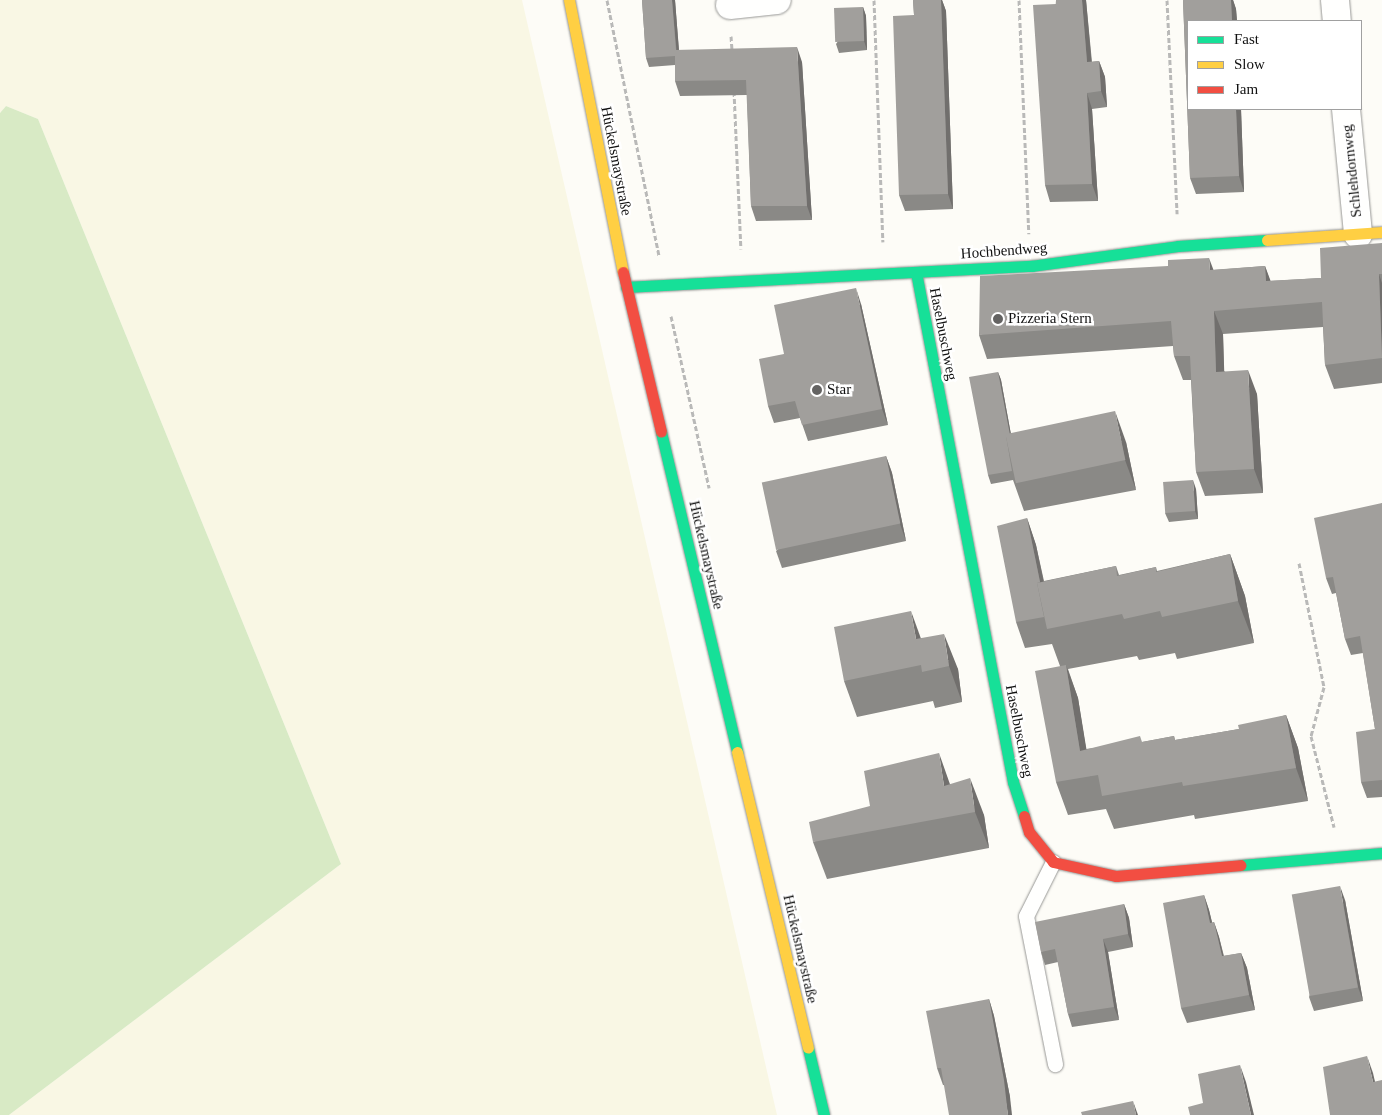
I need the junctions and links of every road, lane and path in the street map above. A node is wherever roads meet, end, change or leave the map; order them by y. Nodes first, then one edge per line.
1 (569, 0) edge
2 (607, 0) edge
3 (777, 0) edge
4 (874, 0) edge
5 (1019, 0) edge
6 (1167, 0) edge
7 (1335, 0) edge
8 (730, 5) joint
9 (1337, 20) edge
10 (732, 54) edge
11 (733, 84) edge
12 (1346, 110) edge
13 (1370, 233) edge
14 (1178, 246) junction
15 (1031, 266) junction
16 (884, 272) junction
17 (916, 272) junction
18 (742, 280) junction
19 (665, 284) junction
20 (626, 287) junction
21 (711, 497) dead end
22 (1300, 563) dead end
23 (1382, 853) edge
24 (1341, 856) junction
25 (1053, 862) junction
26 (1055, 1064) dead end
27 (824, 1115) edge

1 - 20 street, Hückelsmaystraße
2 - 19 path
3 - 8 street
4 - 16 path
5 - 15 path
6 - 14 path
7 - 9 street
8 - 10 path
11 - 18 path
12 - 13 street, Schlehdornweg
13 - 14 street, Hochbendweg
14 - 15 street, Hochbendweg
15 - 17 street, Hochbendweg
16 - 17 street, Hochbendweg
16 - 18 street, Hochbendweg
17 - 25 street, Haselbuschweg
18 - 19 street, Hochbendweg
19 - 20 street, Hochbendweg
19 - 21 path
20 - 27 street, Hückelsmaystraße
22 - 24 path
23 - 24 street
24 - 25 street
25 - 26 lane

